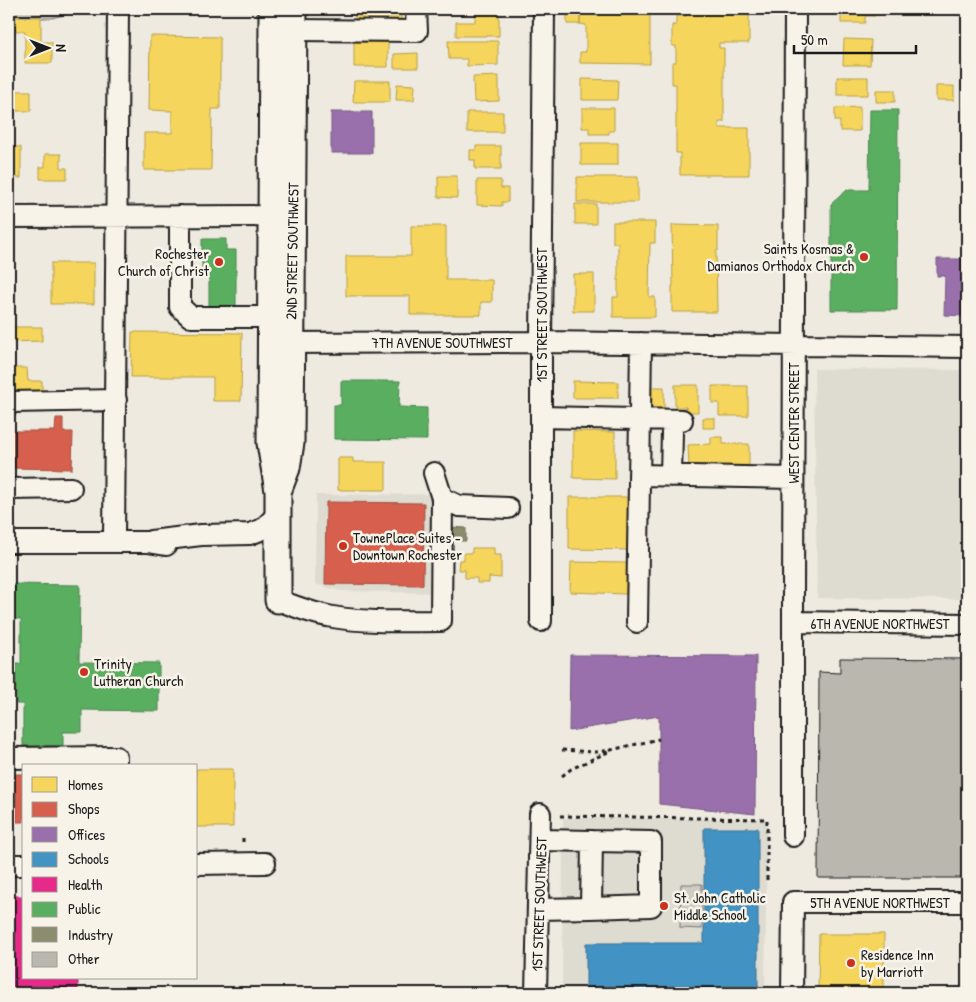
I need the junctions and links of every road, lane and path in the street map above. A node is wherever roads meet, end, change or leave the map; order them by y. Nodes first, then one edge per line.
1 (118, 9) edge
2 (272, 9) edge
3 (416, 9) edge
4 (544, 9) edge
5 (795, 9) edge
6 (294, 19) edge
7 (117, 216) junction
8 (180, 216) junction
9 (282, 216) junction
10 (9, 217) edge
11 (270, 316) junction
12 (541, 342) junction
13 (281, 343) junction
14 (641, 343) junction
15 (794, 344) junction
16 (967, 347) edge
17 (116, 400) junction
18 (9, 405) edge
19 (541, 417) junction
20 (640, 420) junction
21 (434, 472) dead end
22 (639, 476) junction
23 (671, 476) junction
24 (793, 478) junction
25 (71, 488) dead end
26 (9, 489) edge
27 (442, 498) junction
28 (278, 502) junction
29 (508, 508) dead end
30 (9, 542) edge
31 (114, 542) junction
32 (278, 600) joint
33 (541, 622) dead end
34 (636, 622) dead end
35 (793, 622) junction
36 (967, 624) edge
37 (659, 739) dead end
38 (562, 750) dead end
39 (611, 750) junction
40 (9, 758) edge
41 (116, 764) edge
42 (562, 776) dead end
43 (550, 815) joint
44 (793, 836) dead end
45 (541, 840) junction
46 (592, 841) junction
47 (265, 863) dead end
48 (198, 864) edge
49 (9, 865) edge
50 (22, 865) edge
51 (767, 883) dead end
52 (967, 902) edge
53 (591, 908) junction
54 (538, 909) junction
55 (536, 993) edge
56 (792, 993) edge

1 - 7 street
2 - 9 main road, 2ND STREET SOUTHWEST
3 - 6 street
4 - 12 street, 1ST STREET SOUTHWEST
5 - 15 street, WEST CENTER STREET
6 - 9 main road, 2ND STREET SOUTHWEST
7 - 8 street
7 - 10 street
7 - 17 street
8 - 9 street
8 - 11 street
9 - 11 main road, 2ND STREET SOUTHWEST
9 - 13 main road, 2ND STREET SOUTHWEST
11 - 13 main road, 2ND STREET SOUTHWEST
12 - 13 street, 7TH AVENUE SOUTHWEST
12 - 14 street, 7TH AVENUE SOUTHWEST
12 - 19 street, 1ST STREET SOUTHWEST
13 - 28 main road, 2ND STREET SOUTHWEST
14 - 15 street, 7TH AVENUE SOUTHWEST
14 - 20 street
15 - 16 street, 7TH AVENUE SOUTHWEST
15 - 24 street, WEST CENTER STREET
17 - 18 street
17 - 31 street
19 - 20 street
19 - 33 street, 1ST STREET SOUTHWEST
20 - 22 street
20 - 23 street
21 - 27 street
22 - 23 street
22 - 34 street
23 - 24 street
24 - 35 street, WEST CENTER STREET
25 - 26 street
27 - 29 street
27 - 32 street
28 - 31 street
28 - 32 main road, 2ND STREET SOUTHWEST
30 - 31 street
35 - 36 street, 6TH AVENUE NORTHWEST
35 - 44 street, WEST CENTER STREET
37 - 39 path
38 - 39 path
39 - 42 path
40 - 41 street
43 - 45 street, 1ST STREET SOUTHWEST
43 - 51 path
45 - 46 street
45 - 54 street, 1ST STREET SOUTHWEST
46 - 53 street
46 - 53 street
47 - 48 street
49 - 50 street
52 - 56 street, 5TH AVENUE NORTHWEST
53 - 54 street
54 - 55 street, 1ST STREET SOUTHWEST

